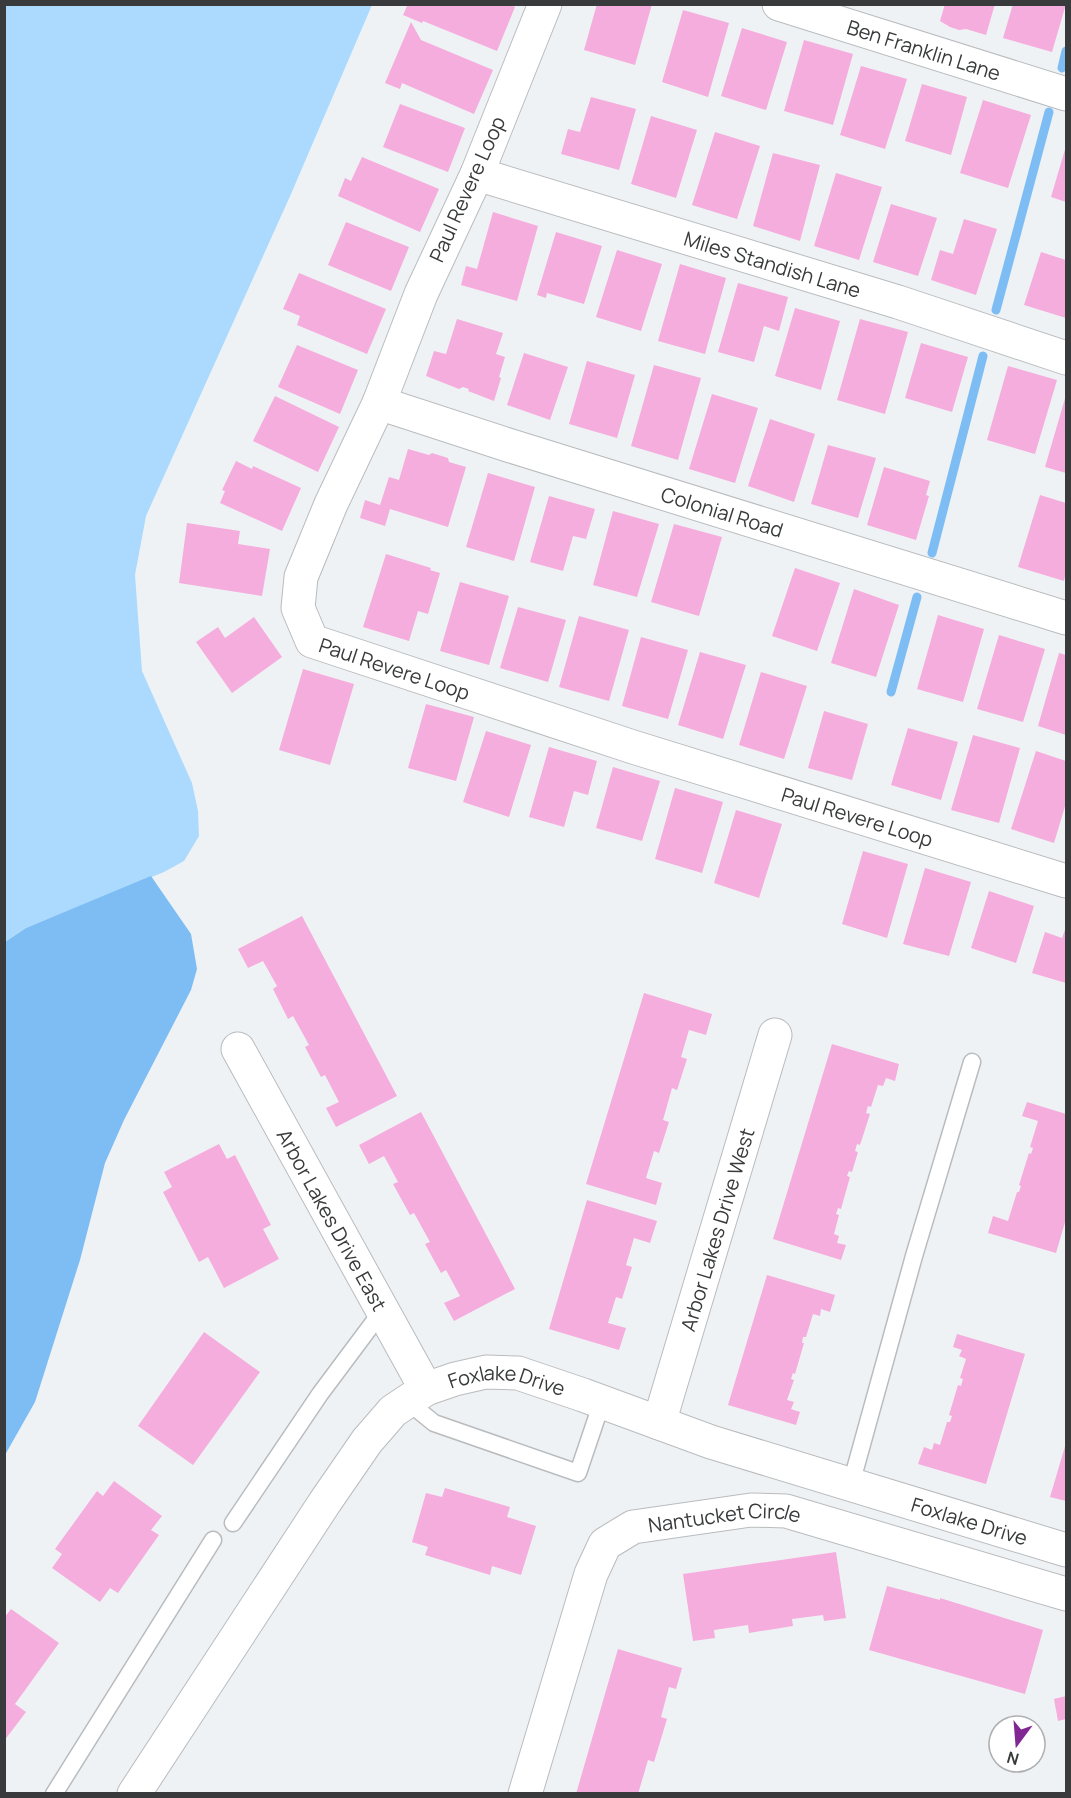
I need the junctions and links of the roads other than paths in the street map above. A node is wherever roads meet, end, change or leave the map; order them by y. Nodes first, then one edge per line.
1 (545, 4) edge
2 (779, 4) edge
3 (1066, 94) edge
4 (477, 174) junction
5 (1066, 357) edge
6 (379, 403) junction
7 (1066, 618) edge
8 (1066, 881) edge
9 (775, 1035) dead end
10 (238, 1049) dead end
11 (972, 1062) dead end
12 (382, 1311) junction
13 (417, 1395) junction
14 (602, 1402) junction
15 (658, 1423) junction
16 (851, 1484) junction
17 (233, 1523) dead end
18 (213, 1540) dead end
19 (1066, 1550) edge
20 (1066, 1594) edge
21 (54, 1794) edge
22 (134, 1794) edge
23 (525, 1794) edge

1 - 4 street, Paul Revere Loop
2 - 3 street, Ben Franklin Lane
4 - 5 street, Miles Standish Lane
4 - 6 street, Paul Revere Loop
6 - 7 street, Colonial Road
6 - 8 street, Paul Revere Loop
9 - 15 street, Arbor Lakes Drive West
10 - 12 street, Arbor Lakes Drive East
11 - 16 lane
12 - 13 street, Arbor Lakes Drive East
12 - 17 lane
13 - 14 street, Foxlake Drive
13 - 14 lane
13 - 22 street, Foxlake Drive
14 - 15 street, Foxlake Drive
15 - 16 street, Foxlake Drive
16 - 19 street, Foxlake Drive
18 - 21 lane
20 - 23 street, Nantucket Circle

